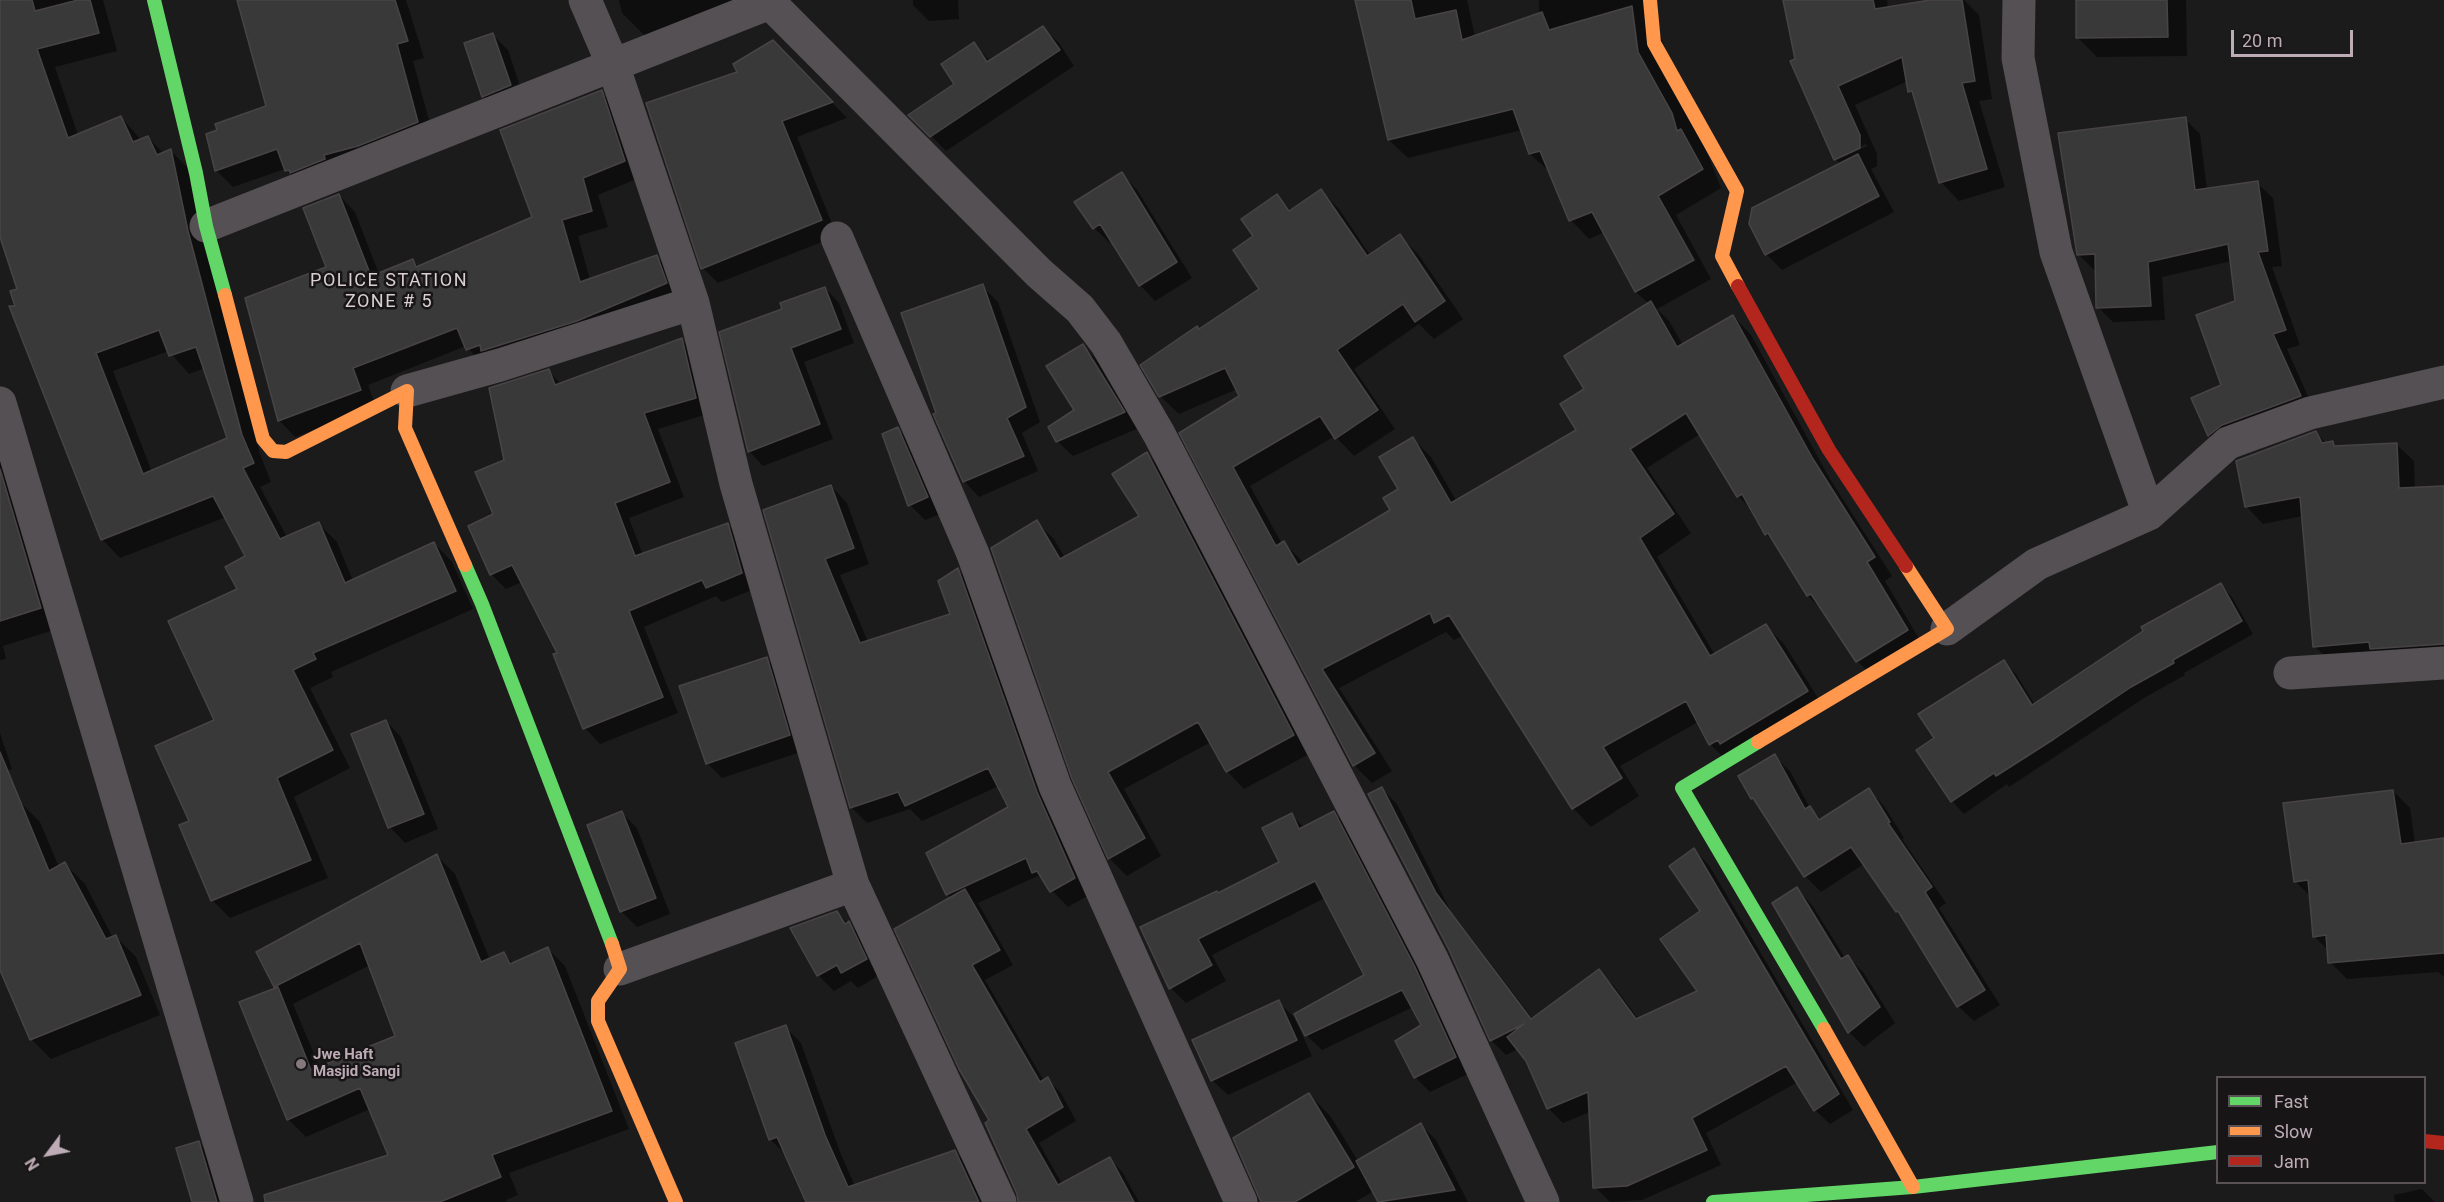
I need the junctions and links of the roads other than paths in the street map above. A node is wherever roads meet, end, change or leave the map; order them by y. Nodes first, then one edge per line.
1 (154, 0) edge
2 (585, 0) edge
3 (1650, 0) edge
4 (2019, 0) edge
5 (770, 1) edge
6 (613, 65) junction
7 (206, 226) junction
8 (837, 238) dead end
9 (693, 303) junction
10 (2444, 382) edge
11 (407, 391) junction
12 (0, 403) edge
13 (2149, 514) junction
14 (1947, 629) junction
15 (2444, 663) edge
16 (2290, 673) dead end
17 (853, 885) junction
18 (620, 969) junction
19 (2426, 1141) edge
20 (2444, 1143) edge
21 (2216, 1152) edge
22 (1913, 1187) junction
23 (237, 1202) edge
24 (676, 1202) edge
25 (1000, 1202) edge
26 (1241, 1202) edge
27 (1543, 1202) edge
28 (1713, 1202) edge

1 - 7 street
2 - 6 street
3 - 14 street
4 - 13 street
5 - 6 street
5 - 27 street
6 - 7 street
6 - 9 street
7 - 11 street
8 - 26 street
9 - 11 street
9 - 17 street
10 - 13 street
11 - 18 street
12 - 23 street
13 - 14 street
14 - 22 street
15 - 16 street
17 - 18 street
17 - 25 street
18 - 24 street
19 - 20 street
21 - 22 street
22 - 28 street

